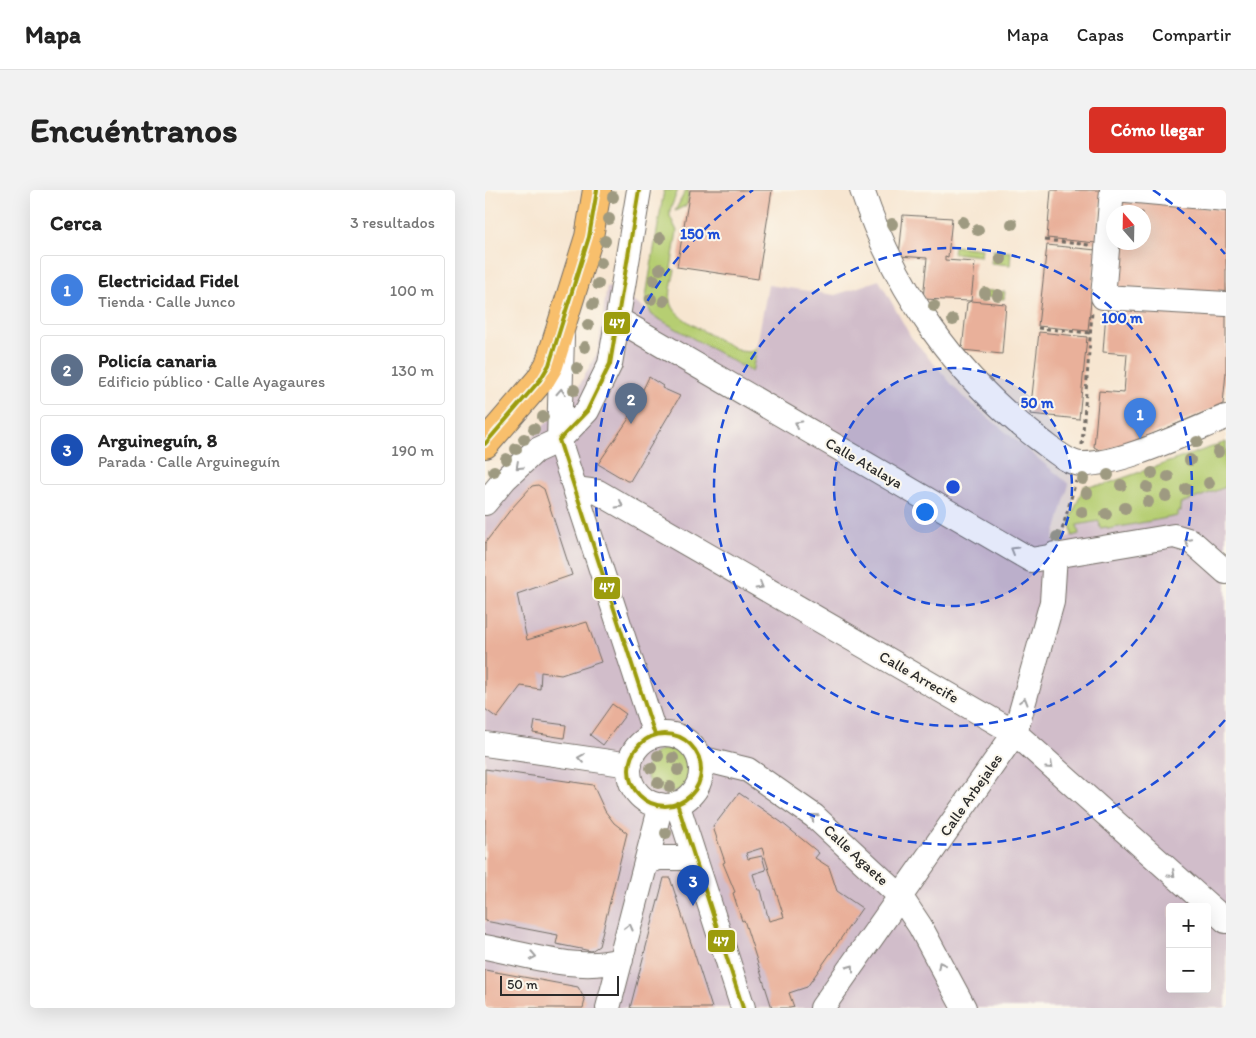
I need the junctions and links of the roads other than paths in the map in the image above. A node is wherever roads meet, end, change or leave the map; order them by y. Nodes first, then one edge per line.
1 (597, 190) edge
2 (639, 190) edge
3 (863, 190) edge
4 (1112, 190) edge
5 (1127, 190) edge
6 (1226, 199) edge
7 (1226, 304) edge
8 (619, 320) junction
9 (561, 328) junction
10 (1226, 417) edge
11 (559, 440) junction
12 (485, 444) edge
13 (575, 489) junction
14 (485, 503) edge
15 (1055, 554) junction
16 (1226, 572) edge
17 (1015, 733) junction
18 (655, 735) junction
19 (485, 744) edge
20 (699, 758) junction
21 (630, 764) junction
22 (669, 804) junction
23 (695, 858) junction
24 (646, 862) junction
25 (900, 896) junction
26 (1226, 921) edge
27 (485, 947) edge
28 (621, 960) junction
29 (608, 1008) edge
30 (743, 1008) edge
31 (822, 1008) edge
32 (964, 1008) edge

1 - 9 main road
2 - 8 street
3 - 10 street
4 - 7 street
5 - 6 street
8 - 11 street
15 -> 8 street, Calle Atalaya
11 -> 9 street
9 - 12 main road
11 - 13 street
11 -> 14 street
13 -> 17 street, Calle Arrecife
13 - 18 street
16 -> 15 street, Calle Atalaya
17 -> 15 street, Calle Arbejales
17 - 25 street, Calle Arbejales
17 -> 26 street, Calle Arrecife
18 - 20 street
18 - 21 street
21 -> 19 street
20 - 22 street
25 -> 20 street, Calle Agaete
21 - 22 street
22 - 23 street
22 - 24 street
23 - 24 street
23 - 30 street
28 -> 24 street
31 -> 25 street, Calle Arbejales
32 -> 25 street, Calle Agaete
27 -> 28 street
28 - 29 street

